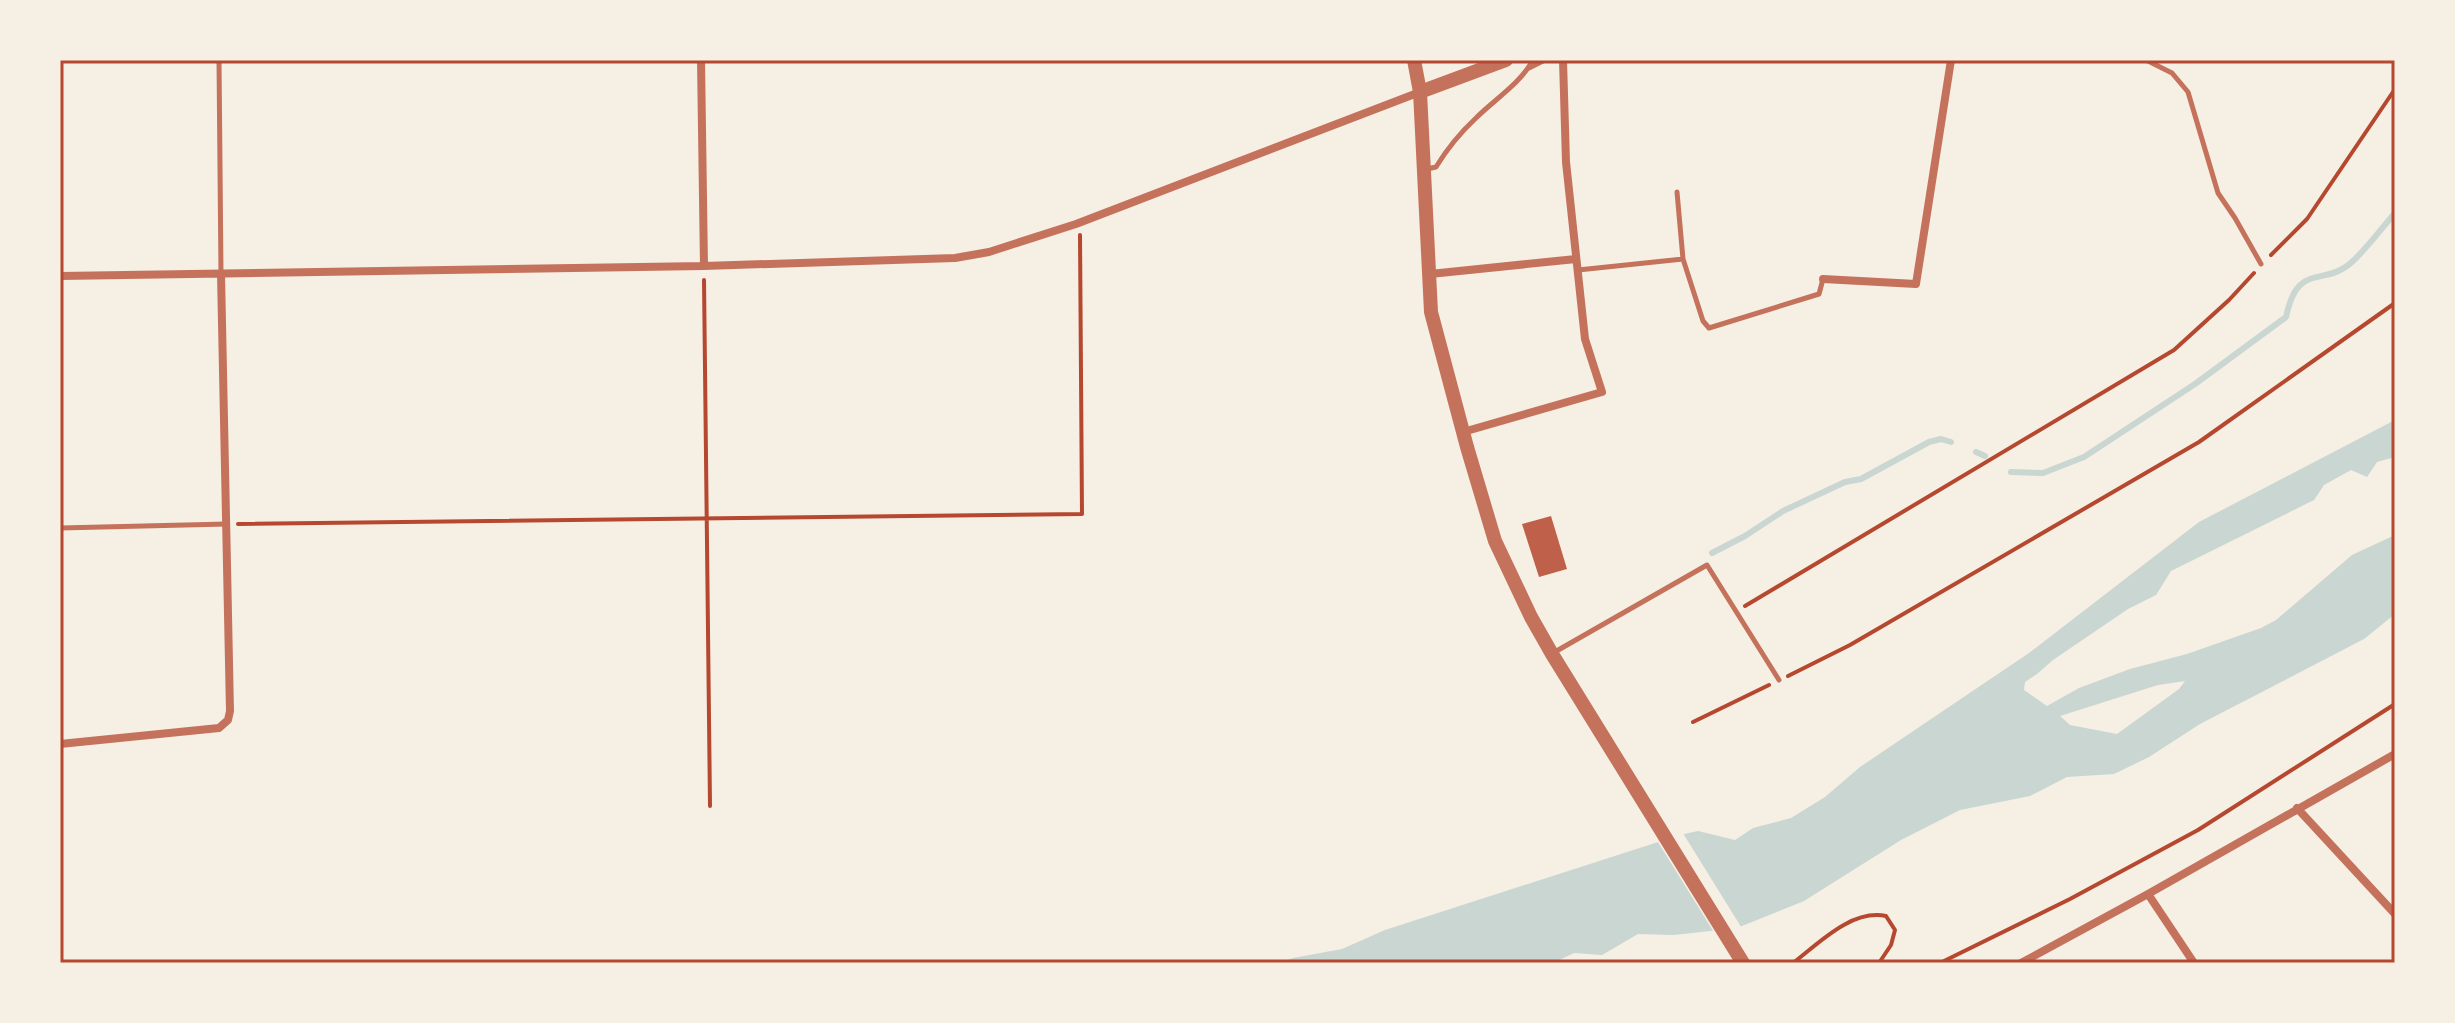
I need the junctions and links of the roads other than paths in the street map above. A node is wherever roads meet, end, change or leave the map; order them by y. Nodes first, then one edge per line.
1 (219, 60) edge
2 (701, 60) edge
3 (1414, 60) edge
4 (1506, 60) edge
5 (1533, 60) edge
6 (1545, 60) edge
7 (1563, 60) edge
8 (1951, 60) edge
9 (2146, 60) edge
10 (1529, 68) junction
11 (1420, 92) junction
12 (1424, 169) junction
13 (1677, 192) dead end
14 (1576, 259) junction
15 (1683, 259) junction
16 (2261, 264) road end
17 (704, 266) junction
18 (1577, 270) junction
19 (221, 274) junction
20 (1430, 274) junction
21 (60, 276) edge
22 (1823, 279) joint
23 (1463, 432) junction
24 (227, 524) junction
25 (60, 528) edge
26 (1552, 654) junction
27 (1779, 680) road end
28 (60, 744) edge
29 (2395, 754) edge
30 (2297, 808) junction
31 (2148, 894) junction
32 (2395, 914) edge
33 (2036, 960) edge
34 (1743, 963) edge
35 (2021, 963) edge
36 (2194, 963) edge

1 - 19 lane
2 - 17 street
3 - 11 street
4 - 11 street
5 - 10 lane
6 - 10 lane
7 - 14 street
8 - 22 street
9 - 16 lane
10 - 12 lane
11 - 12 street
11 - 17 street
12 - 20 street
13 - 15 lane
14 - 18 street
14 - 20 street
15 - 18 lane
15 - 22 lane
17 - 19 street
18 - 23 street
19 - 21 street
19 - 24 street
20 - 23 street
23 - 26 street
24 - 25 lane
24 - 28 street
26 - 27 lane
26 - 34 street
29 - 30 street
30 - 31 street
30 - 32 street
31 - 33 street
31 - 36 street
33 - 35 street

